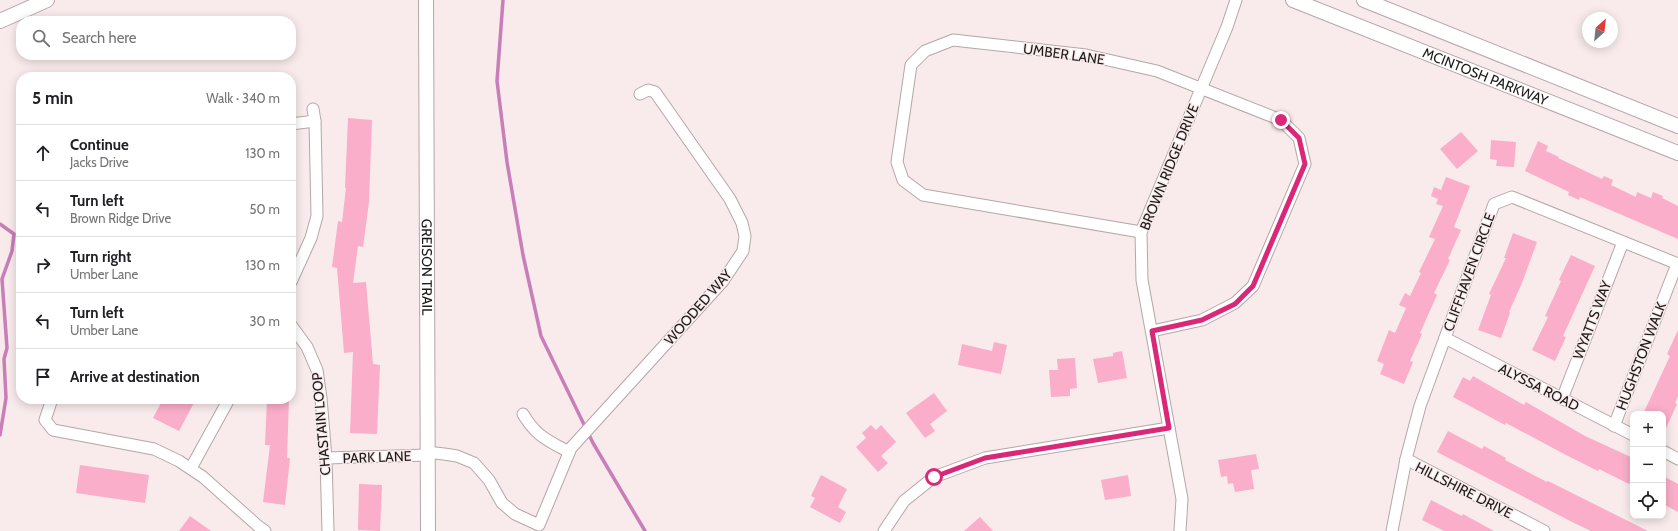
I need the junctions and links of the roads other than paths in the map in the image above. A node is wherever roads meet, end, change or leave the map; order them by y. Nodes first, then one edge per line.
1 (47, 0) edge
2 (1236, 0) edge
3 (1293, 0) edge
4 (1364, 0) edge
5 (425, 1) edge
6 (0, 21) edge
7 (1201, 87) junction
8 (640, 94) dead end
9 (313, 109) dead end
10 (315, 121) junction
11 (296, 123) edge
12 (1678, 126) edge
13 (1678, 154) edge
14 (1142, 232) junction
15 (1623, 242) junction
16 (1677, 264) edge
17 (296, 271) edge
18 (1152, 331) junction
19 (296, 332) edge
20 (1445, 338) junction
21 (1562, 399) junction
22 (50, 404) edge
23 (226, 404) edge
24 (523, 414) dead end
25 (1614, 426) junction
26 (1169, 428) junction
27 (1630, 434) edge
28 (569, 452) junction
29 (1666, 453) edge
30 (428, 455) junction
31 (326, 458) junction
32 (1406, 459) junction
33 (1678, 459) edge
34 (191, 468) junction
35 (538, 528) edge
36 (265, 531) edge
37 (328, 531) edge
38 (428, 531) edge
39 (884, 531) edge
40 (1180, 531) edge
41 (1392, 531) edge
42 (1544, 531) edge

1 - 6 street
2 - 7 street, BROWN RIDGE DRIVE
3 - 13 street, MCINTOSH PARKWAY
4 - 12 street, MCINTOSH PARKWAY
5 - 30 street, GREISON TRAIL
7 - 14 street, BROWN RIDGE DRIVE
7 - 14 street, UMBER LANE
7 - 18 street, UMBER LANE
8 - 28 street, WOODED WAY
9 - 10 street
10 - 11 street
10 - 17 street
14 - 18 street, BROWN RIDGE DRIVE
15 - 16 street, CLIFFHAVEN CIRCLE
15 - 20 street, CLIFFHAVEN CIRCLE
15 - 21 street, WYATTS WAY
16 - 25 street, HUGHSTON WALK
18 - 26 street, BROWN RIDGE DRIVE
19 - 31 street, CHASTAIN LOOP
20 - 21 street, ALYSSA ROAD
20 - 32 street, CLIFFHAVEN CIRCLE
21 - 25 street, ALYSSA ROAD
22 - 34 street
23 - 34 street
24 - 28 street
25 - 27 street, ALYSSA ROAD
26 - 39 street
26 - 40 street, BROWN RIDGE DRIVE
28 - 35 street, WOODED WAY
29 - 33 street
30 - 31 street, PARK LANE
30 - 35 street, WOODED WAY
30 - 38 street, GREISON TRAIL
31 - 37 street, CHASTAIN LOOP
32 - 41 street, CLIFFHAVEN CIRCLE
32 - 42 street, HILLSHIRE DRIVE
34 - 36 street

